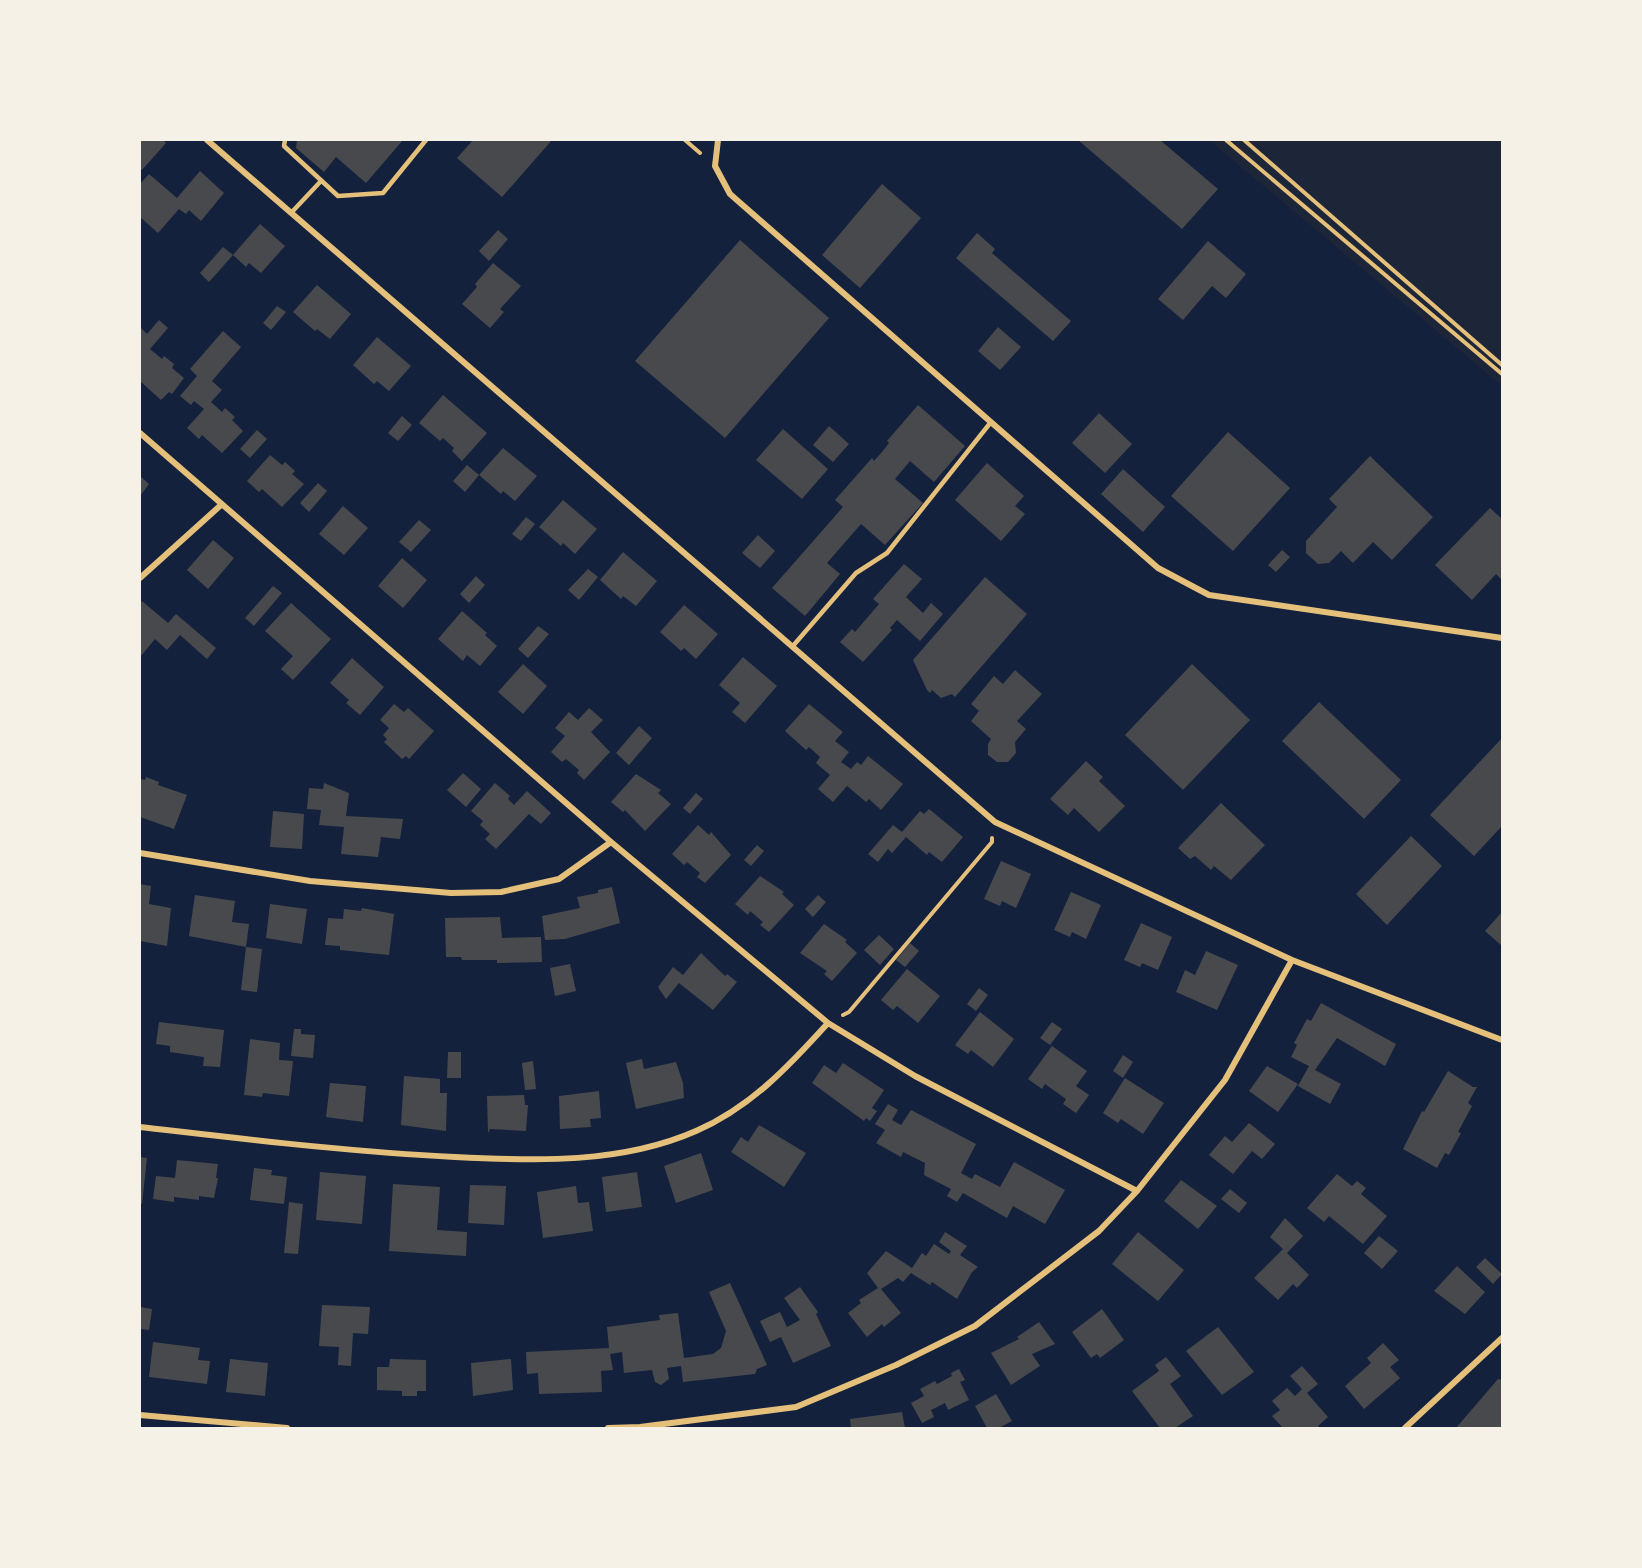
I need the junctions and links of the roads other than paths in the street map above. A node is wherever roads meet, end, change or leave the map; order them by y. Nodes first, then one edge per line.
1 (207, 140) edge
2 (285, 140) edge
3 (426, 140) edge
4 (717, 140) edge
5 (321, 181) junction
6 (291, 213) junction
7 (991, 422) junction
8 (140, 433) edge
9 (221, 505) junction
10 (140, 578) edge
11 (1503, 638) edge
12 (792, 647) junction
13 (611, 842) junction
14 (140, 853) edge
15 (1292, 960) junction
16 (828, 1023) junction
17 (1503, 1040) edge
18 (140, 1127) edge
19 (1137, 1191) junction
20 (1503, 1338) edge
21 (140, 1415) edge
22 (287, 1428) edge
23 (608, 1428) edge
24 (1406, 1428) edge

1 - 6 street
2 - 5 lane
3 - 5 lane
4 - 7 street
5 - 6 lane
6 - 12 street
7 - 11 street
7 - 12 lane
8 - 9 street
9 - 10 street
9 - 13 street
12 - 15 street
13 - 14 street
13 - 16 street
15 - 17 street
15 - 19 street
16 - 18 street
16 - 19 street
19 - 23 street
20 - 24 street
21 - 22 street

